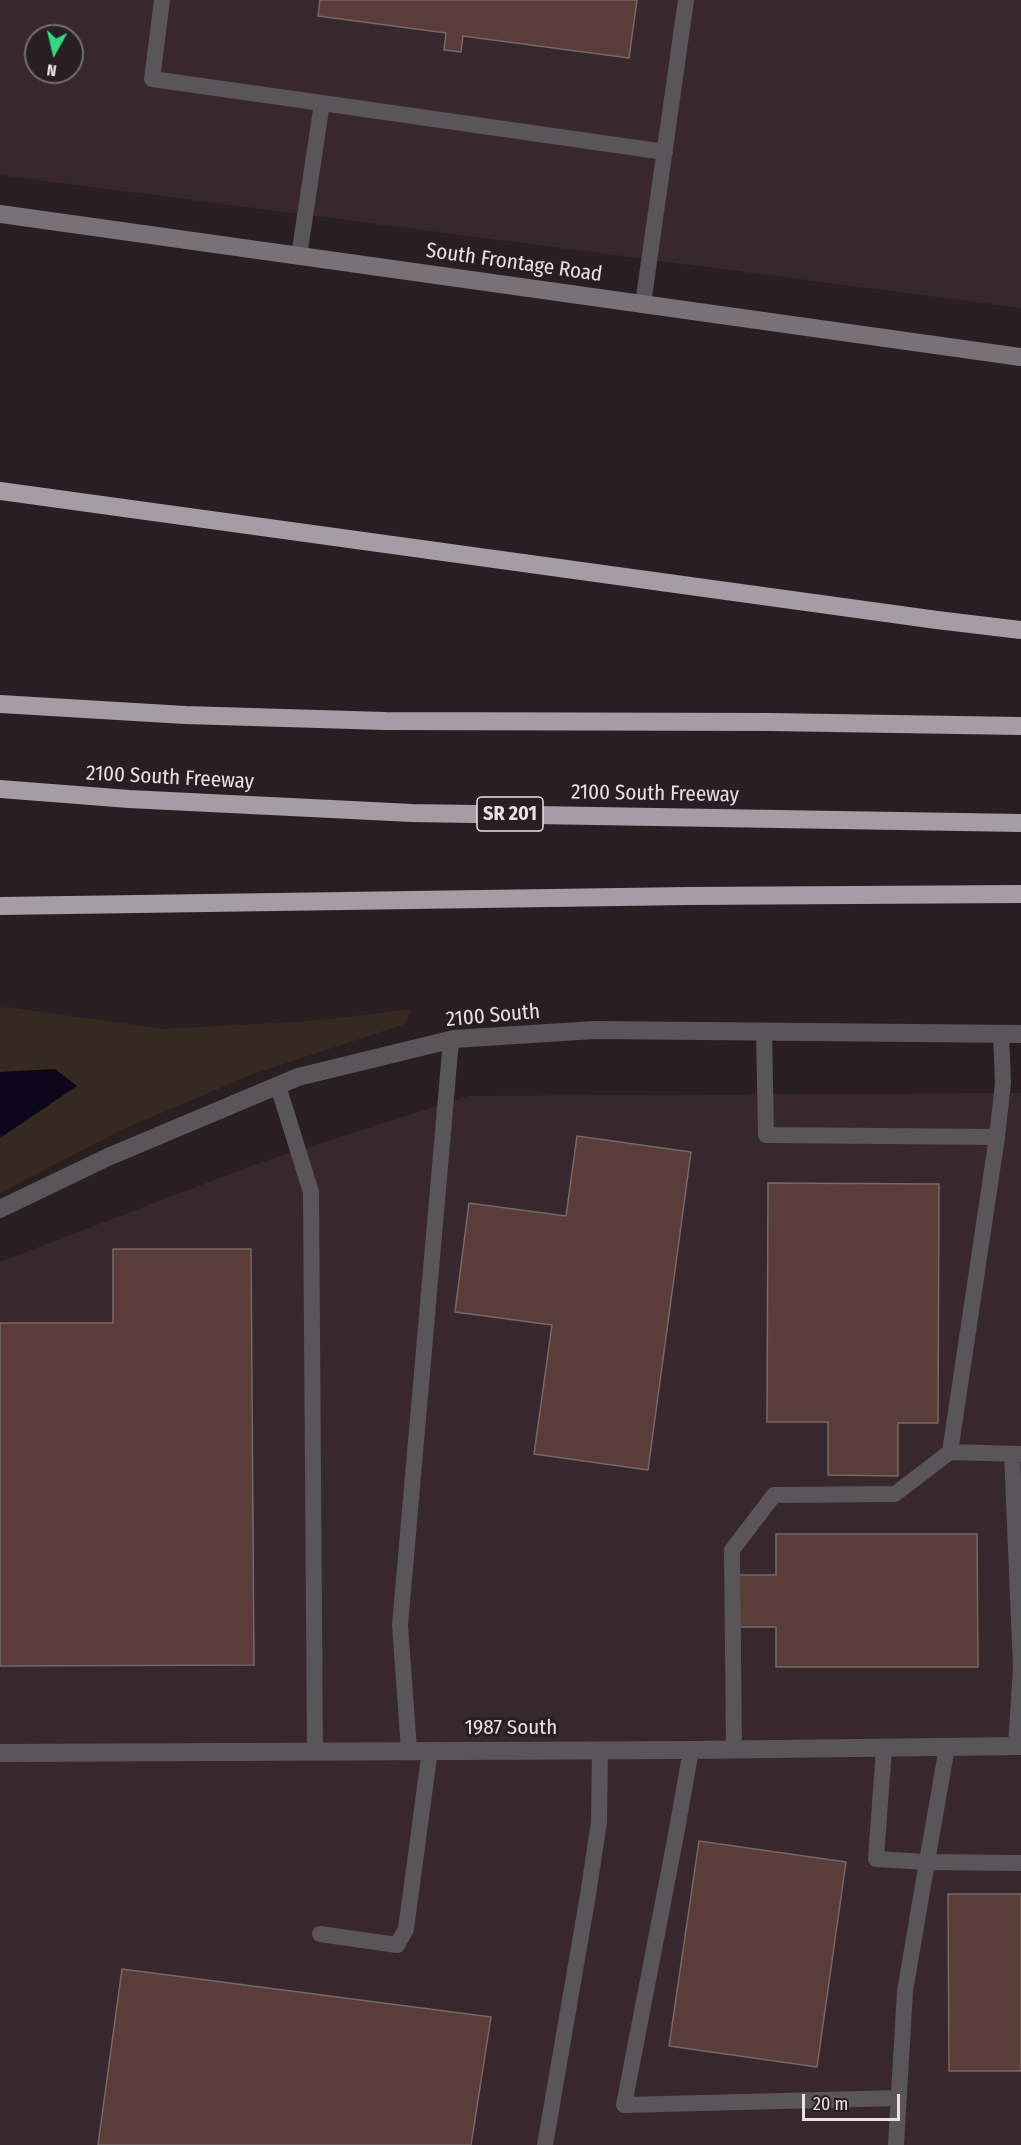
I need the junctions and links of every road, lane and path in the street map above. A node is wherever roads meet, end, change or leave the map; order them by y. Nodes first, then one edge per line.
1 (162, 0) edge
2 (686, 0) edge
3 (322, 103) junction
4 (665, 152) junction
5 (0, 214) edge
6 (299, 256) junction
7 (643, 304) junction
8 (1021, 357) edge
9 (0, 491) edge
10 (1021, 630) edge
11 (0, 704) edge
12 (1021, 726) edge
13 (0, 789) edge
14 (1021, 823) edge
15 (1021, 894) edge
16 (0, 906) edge
17 (764, 1032) junction
18 (1001, 1034) junction
19 (1021, 1034) edge
20 (451, 1040) junction
21 (278, 1086) junction
22 (997, 1137) junction
23 (0, 1209) edge
24 (950, 1452) junction
25 (1016, 1454) edge
26 (1021, 1667) edge
27 (1018, 1746) edge
28 (947, 1747) junction
29 (884, 1748) junction
30 (409, 1750) junction
31 (430, 1750) junction
32 (600, 1750) junction
33 (691, 1750) junction
34 (734, 1750) junction
35 (315, 1751) junction
36 (0, 1753) edge
37 (927, 1862) junction
38 (1021, 1863) edge
39 (320, 1934) dead end
40 (899, 2098) junction
41 (545, 2145) edge
42 (896, 2145) edge

1 - 3 lane
2 - 4 lane
3 - 4 lane
3 - 6 lane
4 - 7 lane
5 - 6 street, South Frontage Road
6 - 7 street, South Frontage Road
7 - 8 street, South Frontage Road
9 - 10 highway
11 - 12 highway
13 - 14 highway, 2100 South Freeway / SR 201
15 - 16 highway
17 - 18 street, 2100 South
17 - 20 street, 2100 South
17 - 22 lane
18 - 19 street, 2100 South
18 - 22 lane
20 - 21 street, 2100 South
20 - 30 lane
21 - 23 street, 2100 South
21 - 35 lane
22 - 24 lane
24 - 25 lane
24 - 34 lane
25 - 26 lane
26 - 27 lane
27 - 28 street, 1987 South
28 - 29 street, 1987 South
28 - 37 lane
29 - 34 street, 1987 South
29 - 37 lane
30 - 31 street, 1987 South
30 - 35 street, 1987 South
31 - 32 street, 1987 South
31 - 39 lane
32 - 33 street, 1987 South
32 - 41 lane
33 - 34 street, 1987 South
33 - 40 lane
35 - 36 street, 1987 South
37 - 38 lane
37 - 40 lane
40 - 42 lane

